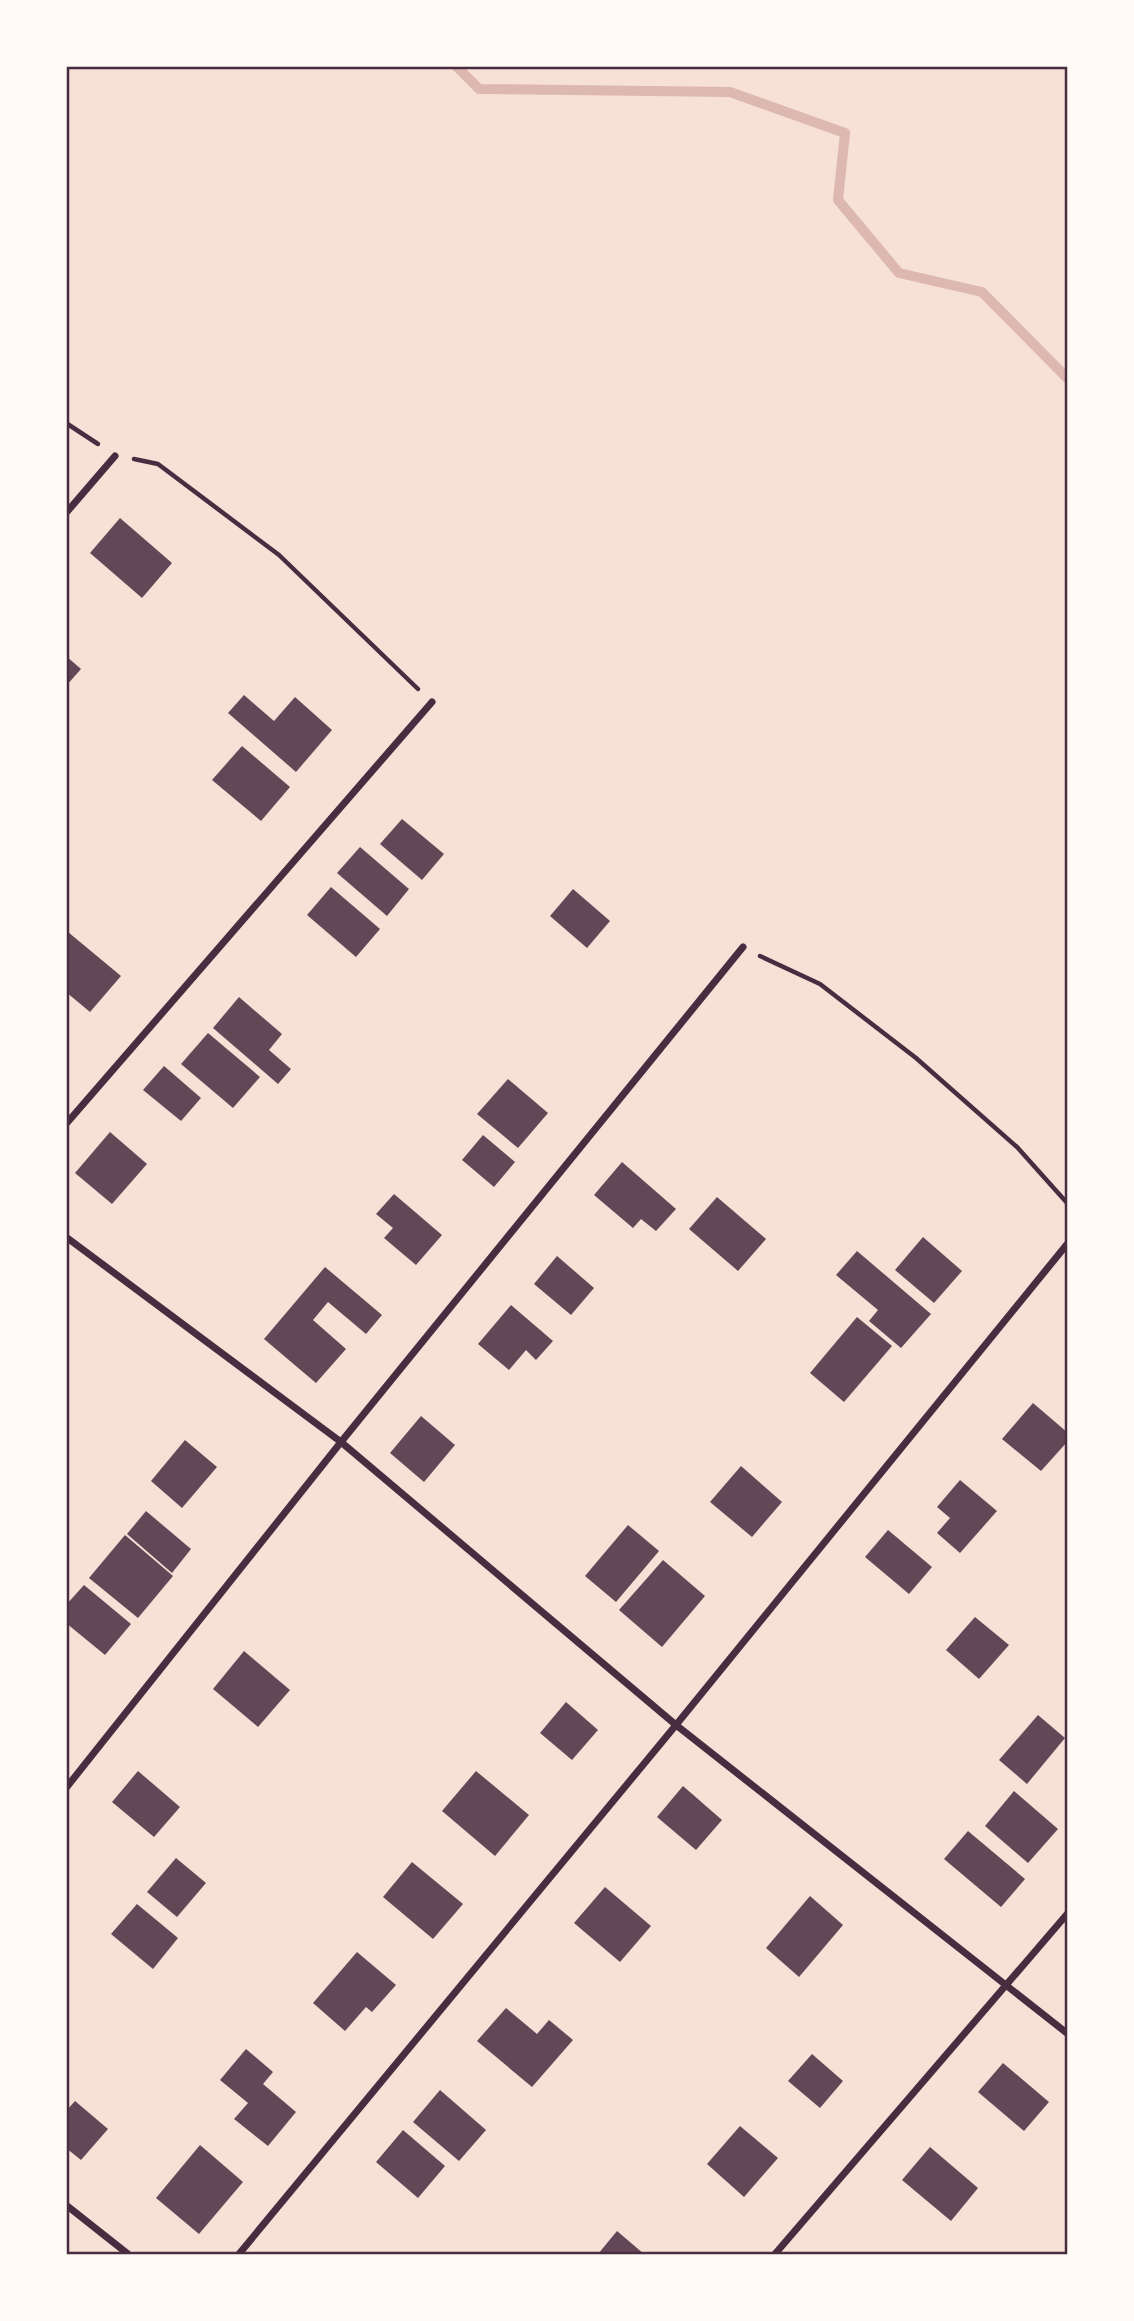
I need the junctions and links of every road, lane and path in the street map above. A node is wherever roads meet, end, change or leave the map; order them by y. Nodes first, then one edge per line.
1 (66, 424) edge
2 (115, 456) junction
3 (66, 513) edge
4 (432, 702) joint
5 (743, 947) joint
6 (66, 1124) edge
7 (1068, 1204) edge
8 (66, 1237) edge
9 (1068, 1243) edge
10 (341, 1442) junction
11 (676, 1725) junction
12 (66, 1788) edge
13 (1068, 1913) edge
14 (1006, 1985) junction
15 (1068, 2034) edge
16 (66, 2206) edge
17 (128, 2255) edge
18 (239, 2255) edge
19 (775, 2255) edge

1 - 2 path
2 - 3 street
2 - 4 path
4 - 6 street
5 - 7 path
5 - 10 street
8 - 10 street
9 - 11 street
10 - 11 street
10 - 12 street
11 - 14 street
11 - 18 street
13 - 14 street
14 - 15 street
14 - 19 street
16 - 17 street

